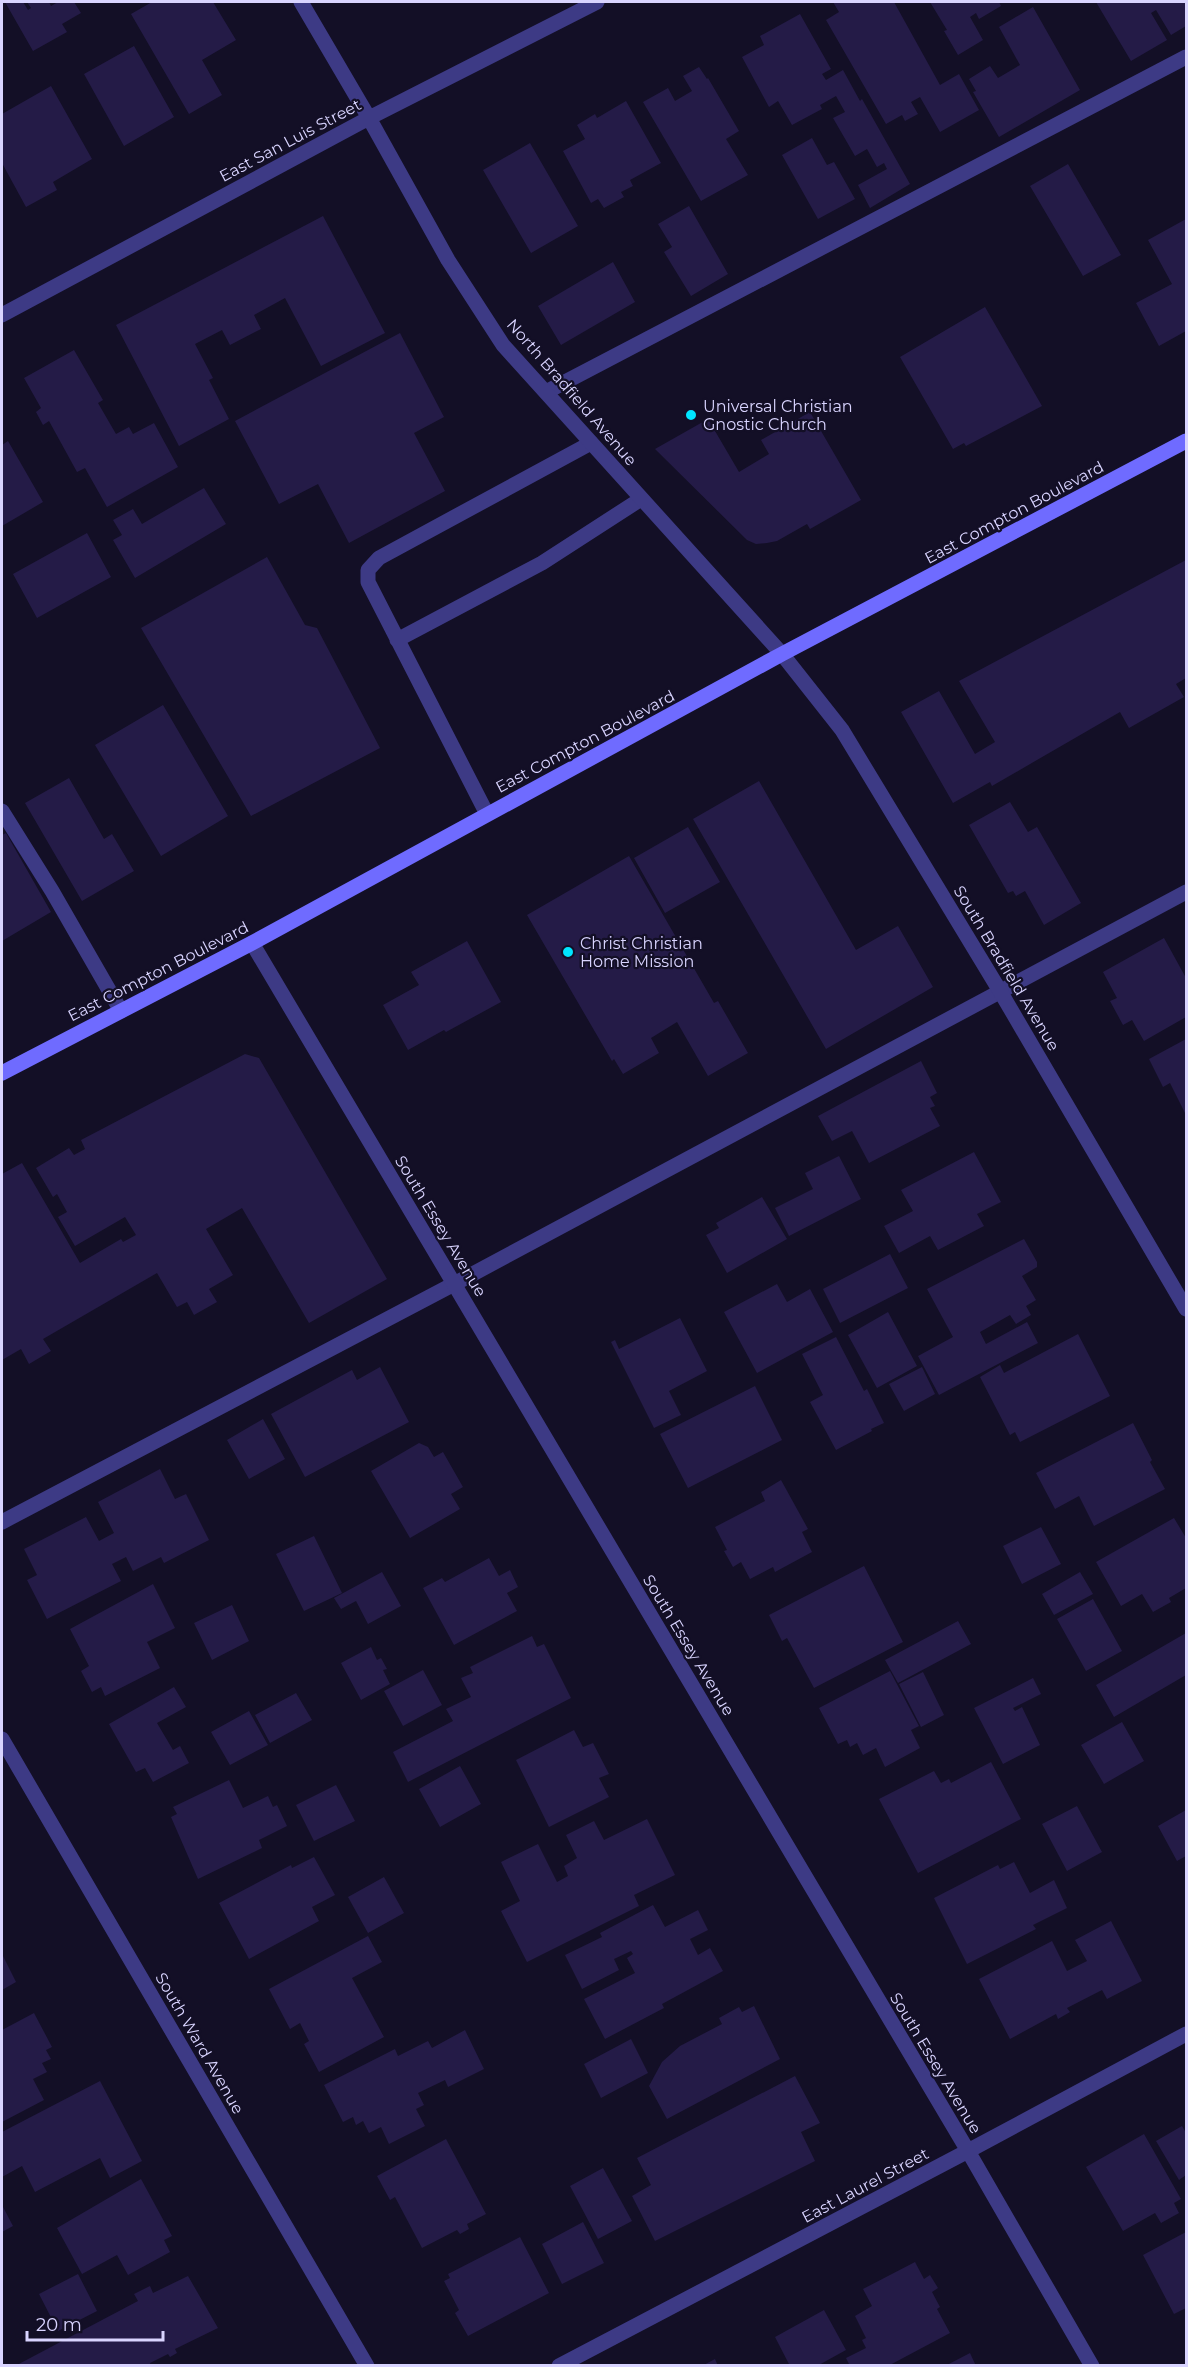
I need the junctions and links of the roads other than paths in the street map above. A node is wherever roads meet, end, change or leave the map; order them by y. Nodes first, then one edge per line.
1 (301, 2) edge
2 (597, 2) edge
3 (1186, 57) edge
4 (369, 118) junction
5 (2, 315) edge
6 (546, 392) junction
7 (1186, 441) edge
8 (591, 443) junction
9 (641, 499) junction
10 (397, 640) junction
11 (782, 654) junction
12 (2, 811) edge
13 (487, 814) junction
14 (1186, 892) edge
15 (252, 943) junction
16 (1000, 991) junction
17 (121, 1011) junction
18 (2, 1073) edge
19 (454, 1284) junction
20 (1186, 1309) edge
21 (2, 1522) edge
22 (2, 1739) edge
23 (1186, 2034) edge
24 (968, 2151) junction
25 (367, 2366) edge
26 (558, 2366) edge
27 (1092, 2366) edge

1 - 4 street, North Bradfield Avenue
2 - 4 street, East San Luis Street
3 - 6 street
4 - 5 street, East San Luis Street
4 - 6 street, North Bradfield Avenue
6 - 8 street, North Bradfield Avenue
7 - 11 main road, East Compton Boulevard
8 - 9 street, North Bradfield Avenue
8 - 10 street
9 - 10 street
9 - 11 street, North Bradfield Avenue
10 - 13 street
11 - 13 main road, East Compton Boulevard
11 - 16 street, South Bradfield Avenue
12 - 17 street
13 - 15 main road, East Compton Boulevard
14 - 16 street
15 - 17 main road, East Compton Boulevard
15 - 19 street, South Essey Avenue
16 - 19 street
16 - 20 street, South Bradfield Avenue
17 - 18 main road, East Compton Boulevard
19 - 21 street
19 - 24 street, South Essey Avenue
22 - 25 street, South Ward Avenue
23 - 24 street, East Laurel Street
24 - 26 street, East Laurel Street
24 - 27 street, South Essey Avenue

